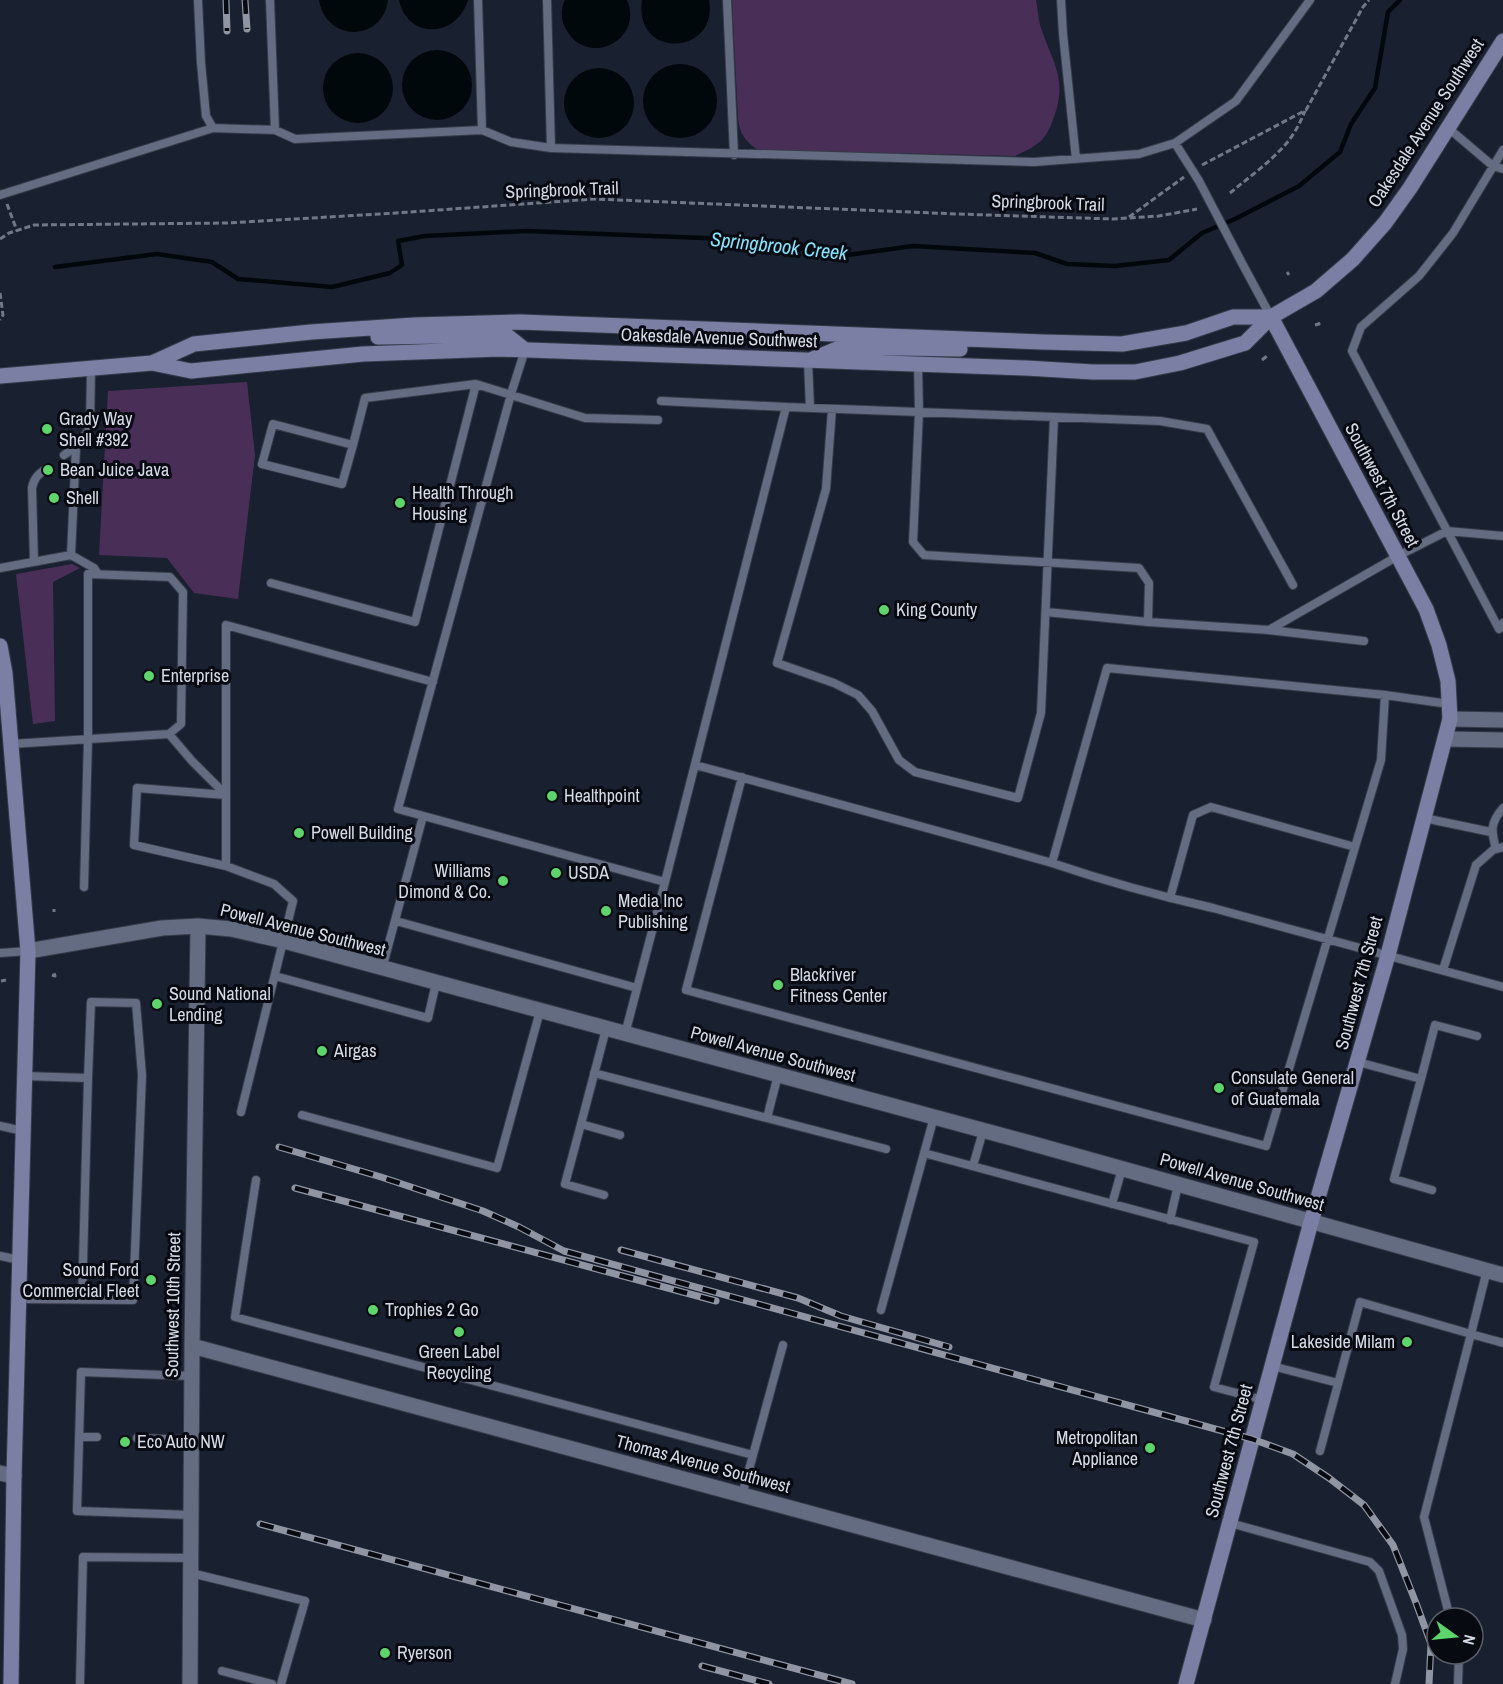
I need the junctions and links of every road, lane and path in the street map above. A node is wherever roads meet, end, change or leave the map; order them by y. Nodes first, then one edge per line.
1 (198, 0) edge
2 (270, 0) edge
3 (478, 0) edge
4 (547, 0) edge
5 (727, 0) edge
6 (1061, 0) edge
7 (1310, 0) edge
8 (1369, 0) edge
9 (1503, 41) edge
10 (1306, 110) junction
11 (1447, 127) junction
12 (213, 128) junction
13 (275, 130) junction
14 (482, 130) junction
15 (1175, 142) junction
16 (551, 148) junction
17 (1503, 150) edge
18 (734, 154) junction
19 (1076, 159) junction
20 (1494, 166) junction
21 (1503, 169) edge
22 (1193, 170) junction
23 (1230, 193) dead end
24 (2, 195) edge
25 (1197, 209) dead end
26 (1127, 218) junction
27 (17, 231) junction
28 (0, 239) edge
29 (0, 293) edge
30 (1, 299) edge
31 (1271, 317) junction
32 (0, 320) edge
33 (1317, 320) dead end
34 (1315, 325) dead end
35 (341, 330) junction
36 (995, 340) junction
37 (525, 350) junction
38 (1267, 356) dead end
39 (1262, 360) dead end
40 (808, 361) junction
41 (152, 363) junction
42 (918, 364) junction
43 (91, 368) junction
44 (0, 376) edge
45 (476, 384) junction
46 (511, 394) junction
47 (661, 401) dead end
48 (786, 407) junction
49 (810, 408) junction
50 (832, 409) junction
51 (920, 412) junction
52 (1054, 417) junction
53 (658, 420) dead end
54 (353, 446) junction
55 (76, 447) junction
56 (64, 455) dead end
57 (47, 468) dead end
58 (1447, 531) junction
59 (1503, 536) edge
60 (71, 555) junction
61 (1398, 556) junction
62 (34, 561) junction
63 (1048, 562) junction
64 (0, 568) edge
65 (98, 574) junction
66 (271, 582) dead end
67 (1293, 585) dead end
68 (1046, 612) junction
69 (1148, 622) junction
70 (1503, 623) edge
71 (1269, 630) junction
72 (1364, 641) dead end
73 (0, 646) edge
74 (433, 682) junction
75 (1385, 695) junction
76 (1450, 712) junction
77 (1503, 720) edge
78 (169, 734) junction
79 (88, 739) junction
80 (1445, 739) junction
81 (1503, 740) edge
82 (10, 744) junction
83 (695, 765) junction
84 (742, 777) junction
85 (226, 795) junction
86 (1503, 808) edge
87 (423, 816) junction
88 (1424, 818) junction
89 (1491, 832) junction
90 (1355, 847) junction
91 (1500, 848) edge
92 (1052, 863) junction
93 (226, 866) junction
94 (665, 882) junction
95 (84, 887) dead end
96 (1170, 898) junction
97 (396, 921) junction
98 (198, 926) junction
99 (1328, 939) junction
100 (284, 941) junction
101 (28, 951) junction
102 (0, 953) edge
103 (1388, 955) junction
104 (382, 969) junction
105 (1443, 970) junction
106 (275, 976) junction
107 (436, 983) junction
108 (1503, 987) edge
109 (637, 988) junction
110 (540, 1011) junction
111 (606, 1029) junction
112 (625, 1034) junction
113 (1477, 1036) dead end
114 (1358, 1062) junction
115 (594, 1072) junction
116 (778, 1075) junction
117 (24, 1076) junction
118 (88, 1078) junction
119 (1420, 1079) junction
120 (241, 1112) dead end
121 (302, 1115) dead end
122 (934, 1117) junction
123 (767, 1118) junction
124 (581, 1124) junction
125 (0, 1126) edge
126 (23, 1131) junction
127 (983, 1131) junction
128 (620, 1135) dead end
129 (886, 1149) dead end
130 (924, 1153) junction
131 (973, 1166) junction
132 (1122, 1169) junction
133 (256, 1180) dead end
134 (1178, 1185) junction
135 (1432, 1190) dead end
136 (604, 1195) dead end
137 (1112, 1204) junction
138 (1170, 1220) junction
139 (1311, 1222) junction
140 (0, 1256) edge
141 (20, 1260) junction
142 (1487, 1270) junction
143 (1503, 1275) edge
144 (19, 1299) junction
145 (82, 1300) junction
146 (881, 1310) dead end
147 (1471, 1334) junction
148 (1503, 1343) edge
149 (783, 1345) dead end
150 (192, 1346) junction
151 (1272, 1366) junction
152 (192, 1376) junction
153 (1338, 1383) junction
154 (1263, 1400) junction
155 (79, 1437) junction
156 (97, 1437) dead end
157 (137, 1438) dead end
158 (191, 1440) junction
159 (1320, 1451) dead end
160 (753, 1455) junction
161 (7, 1474) edge
162 (742, 1495) junction
163 (191, 1515) junction
164 (1230, 1523) junction
165 (191, 1566) junction
166 (1447, 1606) edge
167 (1204, 1620) junction
168 (6, 1621) edge
169 (1459, 1666) edge
170 (222, 1671) dead end
171 (11, 1684) edge
172 (80, 1684) edge
173 (190, 1684) edge
174 (272, 1684) edge
175 (281, 1684) edge
176 (1186, 1684) edge
177 (1395, 1684) edge
178 (1460, 1684) edge

1 - 12 lane
2 - 13 lane
3 - 14 lane
4 - 16 lane
5 - 18 lane
6 - 19 lane
7 - 15 lane
8 - 10 path
9 - 11 street, Oakesdale Avenue Southwest
10 - 22 path, Springbrook Trail
10 - 23 path
11 - 20 lane
11 - 31 street, Oakesdale Avenue Southwest
12 - 13 lane
12 - 24 lane
13 - 14 lane
14 - 16 lane
15 - 19 lane
15 - 22 lane
16 - 18 lane
17 - 20 lane
18 - 19 lane
20 - 21 lane
20 - 58 lane
22 - 26 path, Springbrook Trail
22 - 31 lane, bridge
24 - 27 path
25 - 26 path, Springbrook Trail
26 - 27 path, Springbrook Trail
27 - 28 path, Springbrook Trail
29 - 30 path
30 - 32 path
31 - 36 street, Oakesdale Avenue Southwest
31 - 42 street, Oakesdale Avenue Southwest
31 - 61 street, Southwest 7th Street
33 - 34 path
35 - 36 street, Oakesdale Avenue Southwest
35 - 37 street
35 - 41 street, Oakesdale Avenue Southwest
36 - 40 street
37 - 40 street, Oakesdale Avenue Southwest
37 - 41 street, Oakesdale Avenue Southwest
37 - 46 lane
38 - 39 path
40 - 42 street, Oakesdale Avenue Southwest
40 - 49 lane
41 - 43 street, Oakesdale Avenue Southwest
42 - 51 lane
43 - 44 street, Oakesdale Avenue Southwest
43 - 55 lane
45 - 46 lane
45 - 54 lane
45 - 66 lane
46 - 53 lane
46 - 74 lane
47 - 48 lane
48 - 49 lane
48 - 83 lane
49 - 50 lane
50 - 51 lane
50 - 68 lane
51 - 52 lane
51 - 63 lane
52 - 63 lane
52 - 67 lane
54 - 54 lane
55 - 56 lane
55 - 60 lane
57 - 62 lane
58 - 59 lane
58 - 61 lane
58 - 70 lane
60 - 62 lane
60 - 65 lane
61 - 71 lane
61 - 76 street, Southwest 7th Street
62 - 64 lane
63 - 68 lane
63 - 69 lane
65 - 78 lane
65 - 79 lane
68 - 69 lane
69 - 71 lane
71 - 72 lane
73 - 82 street
74 - 85 lane
74 - 87 lane
75 - 76 lane
75 - 90 lane
75 - 92 lane
76 - 77 street
76 - 80 street, Southwest 7th Street
78 - 79 lane
78 - 85 lane
79 - 82 lane
79 - 95 lane
80 - 81 street
80 - 88 street, Southwest 7th Street
82 - 101 street
83 - 84 lane
83 - 94 lane
84 - 92 lane
84 - 99 lane
85 - 93 lane
85 - 93 lane
86 - 89 lane
87 - 94 lane
87 - 97 lane
88 - 89 lane
88 - 103 street, Southwest 7th Street
89 - 91 lane
90 - 96 lane
90 - 99 lane
91 - 105 lane
92 - 96 lane
93 - 100 lane
94 - 109 lane
96 - 99 lane
97 - 104 lane
97 - 109 lane
98 - 100 street, Powell Avenue Southwest
98 - 101 street, Powell Avenue Southwest
98 - 150 street, Southwest 10th Street
99 - 103 lane
100 - 104 street, Powell Avenue Southwest
100 - 106 lane
101 - 102 lane
101 - 117 street
103 - 105 lane
103 - 114 street, Southwest 7th Street
104 - 107 street, Powell Avenue Southwest
105 - 108 lane
106 - 107 lane
106 - 120 lane
107 - 110 street, Powell Avenue Southwest
109 - 112 lane
110 - 111 street, Powell Avenue Southwest
110 - 121 lane
111 - 112 street, Powell Avenue Southwest
111 - 115 lane
112 - 116 street, Powell Avenue Southwest
113 - 119 lane
114 - 119 lane
114 - 139 street, Southwest 7th Street
115 - 123 lane
115 - 124 lane
116 - 122 street, Powell Avenue Southwest
116 - 123 lane
117 - 118 lane
117 - 126 street
118 - 145 lane
118 - 145 lane
119 - 135 lane
122 - 127 street, Powell Avenue Southwest
122 - 130 lane
123 - 129 lane
124 - 128 lane
124 - 136 lane
125 - 126 lane
126 - 141 street
127 - 131 lane
127 - 132 street, Powell Avenue Southwest
130 - 131 lane
130 - 146 lane
131 - 137 lane
132 - 134 street, Powell Avenue Southwest
132 - 137 lane
133 - 160 lane
134 - 138 lane
134 - 139 street, Powell Avenue Southwest
137 - 138 lane
138 - 154 lane
139 - 142 street, Powell Avenue Southwest
139 - 151 street, Southwest 7th Street
140 - 141 lane
141 - 144 street
142 - 143 street, Powell Avenue Southwest
142 - 147 lane
144 - 145 lane
144 - 161 street
147 - 148 lane
147 - 153 lane
147 - 166 lane
149 - 160 lane
150 - 152 street, Southwest 10th Street
150 - 162 street, Thomas Avenue Southwest
151 - 153 lane
151 - 154 street, Southwest 7th Street
152 - 155 lane
152 - 158 street, Southwest 10th Street
153 - 159 lane
154 - 164 street, Southwest 7th Street
155 - 156 lane
155 - 163 lane
157 - 158 lane
158 - 163 street, Southwest 10th Street
160 - 162 lane
161 - 168 street
162 - 167 street, Thomas Avenue Southwest
163 - 165 street, Southwest 10th Street
164 - 167 street, Southwest 7th Street
164 - 177 lane
165 - 172 lane
165 - 173 street, Southwest 10th Street
165 - 175 lane
167 - 176 street, Southwest 7th Street
168 - 171 street
169 - 178 lane
170 - 174 lane

